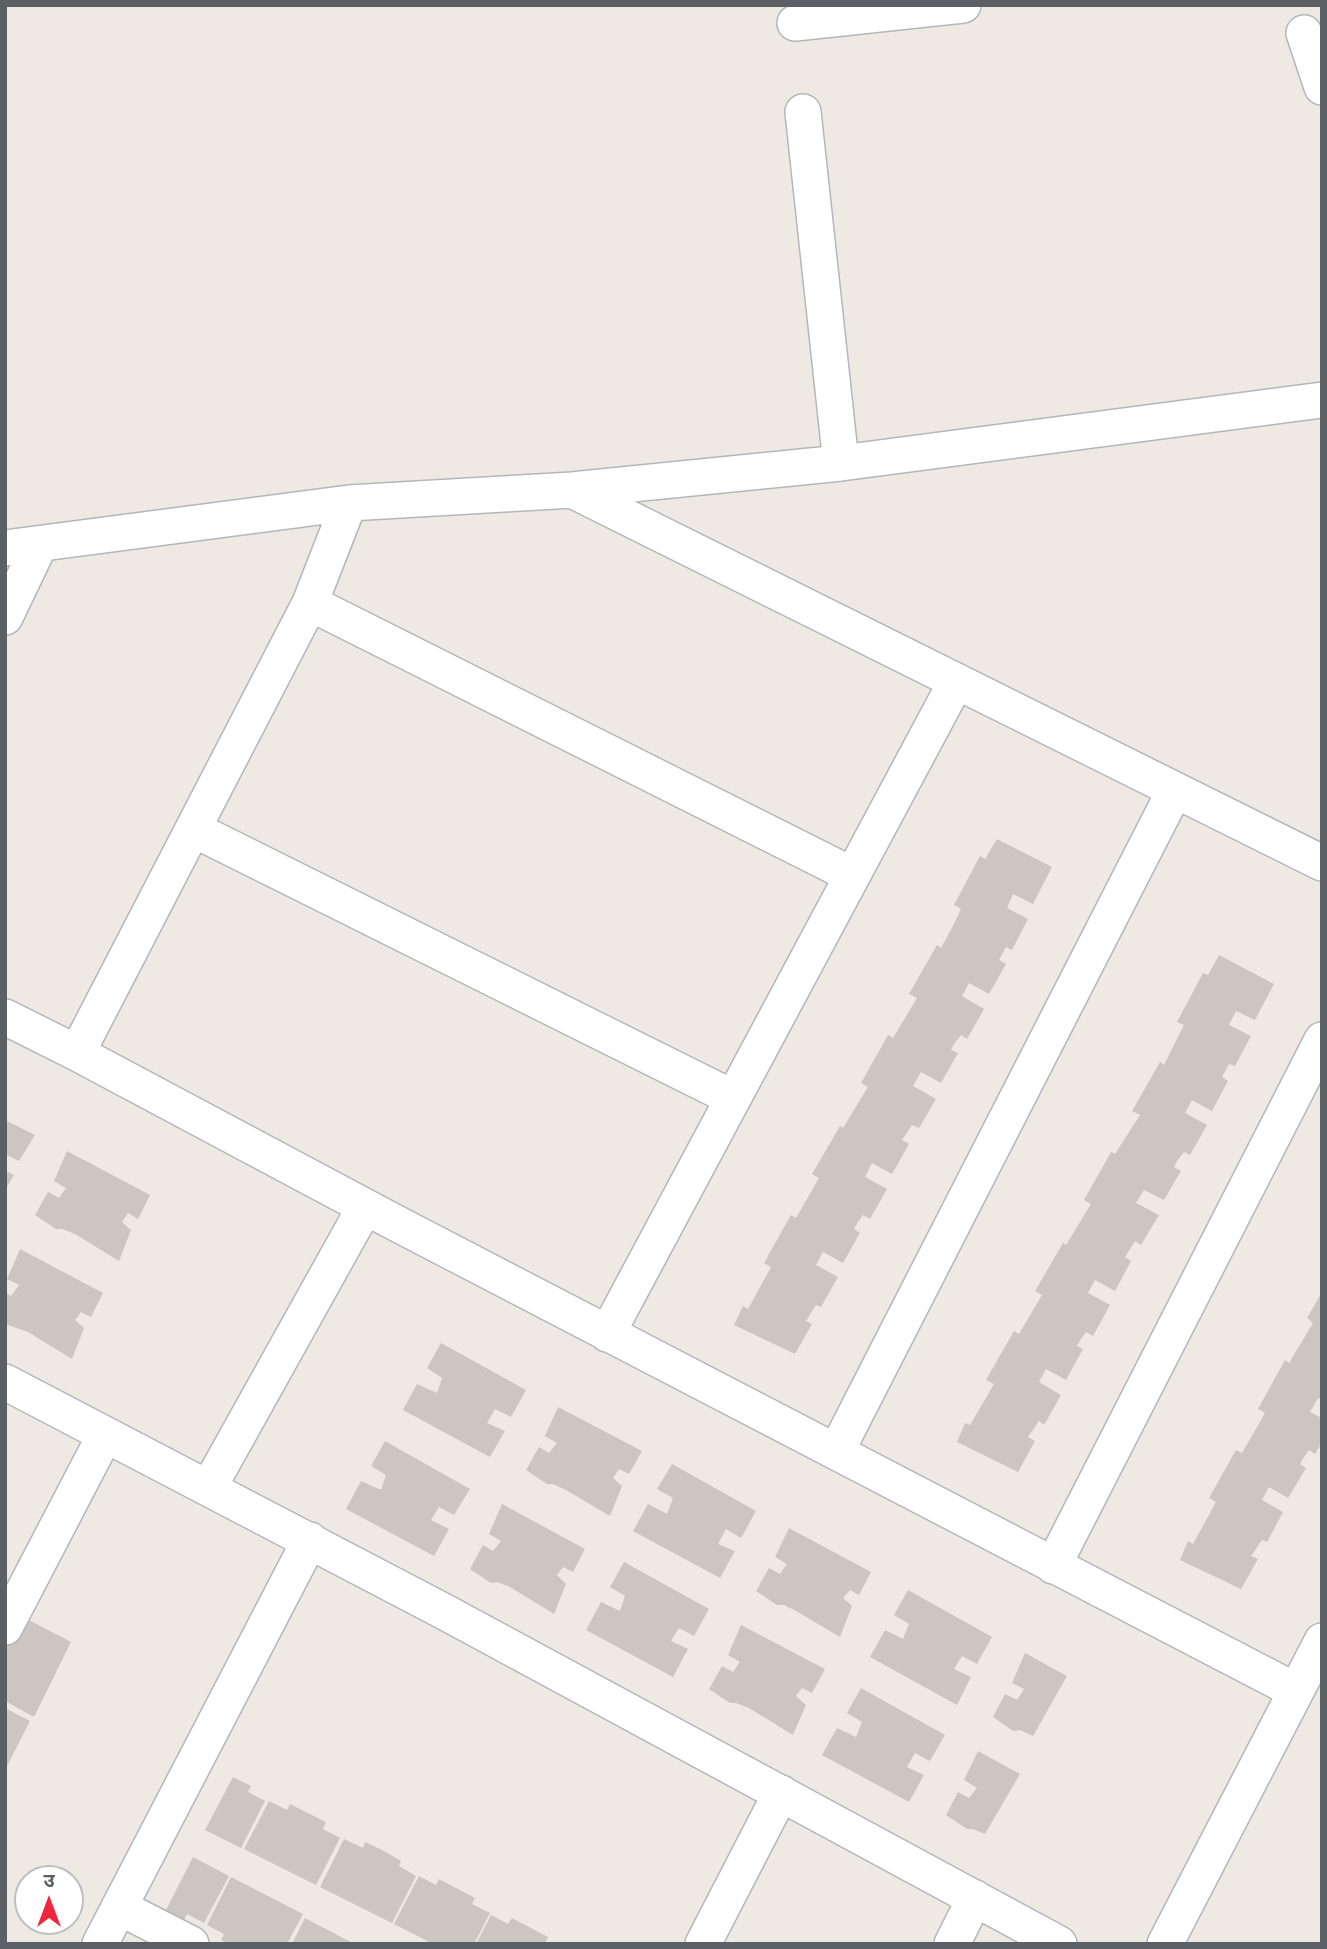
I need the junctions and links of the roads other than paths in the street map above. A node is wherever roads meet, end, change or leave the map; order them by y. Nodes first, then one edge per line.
1 (963, 5) edge
2 (795, 23) dead end
3 (1304, 33) dead end
4 (1322, 87) edge
5 (803, 112) dead end
6 (1322, 400) edge
7 (841, 463) junction
8 (572, 490) junction
9 (349, 503) junction
10 (40, 544) junction
11 (5, 548) edge
12 (310, 603) junction
13 (5, 617) edge
14 (956, 682) junction
15 (1175, 790) junction
16 (193, 829) junction
17 (1322, 863) edge
18 (852, 874) junction
19 (5, 1017) edge
20 (1322, 1040) edge
21 (77, 1053) junction
22 (733, 1098) junction
23 (365, 1207) junction
24 (607, 1334) junction
25 (5, 1382) edge
26 (105, 1436) junction
27 (836, 1452) junction
28 (209, 1487) junction
29 (310, 1541) junction
30 (1053, 1566) junction
31 (5, 1627) edge
32 (1322, 1641) edge
33 (1296, 1691) junction
34 (781, 1793) junction
35 (975, 1898) junction
36 (119, 1907) junction
37 (100, 1944) edge
38 (191, 1944) edge
39 (703, 1944) edge
40 (952, 1944) edge
41 (1059, 1944) edge
42 (1165, 1944) edge

1 - 2 street
3 - 4 street
5 - 7 street
6 - 7 street
7 - 8 street
8 - 9 street
8 - 14 street
9 - 10 street
9 - 12 street
10 - 11 street
10 - 13 street
12 - 16 street
12 - 18 street
14 - 15 street
14 - 18 street
15 - 17 street
15 - 27 street
16 - 21 street
16 - 22 street
18 - 22 street
19 - 21 street
20 - 30 street
21 - 23 street
22 - 24 street
23 - 24 street
23 - 28 street
24 - 27 street
25 - 26 street
26 - 28 street
26 - 31 street
27 - 30 street
28 - 29 street
29 - 34 street
29 - 36 street
30 - 33 street
32 - 33 street
33 - 42 street
34 - 35 street
34 - 39 street
35 - 40 street
35 - 41 street
36 - 37 street
36 - 38 street

